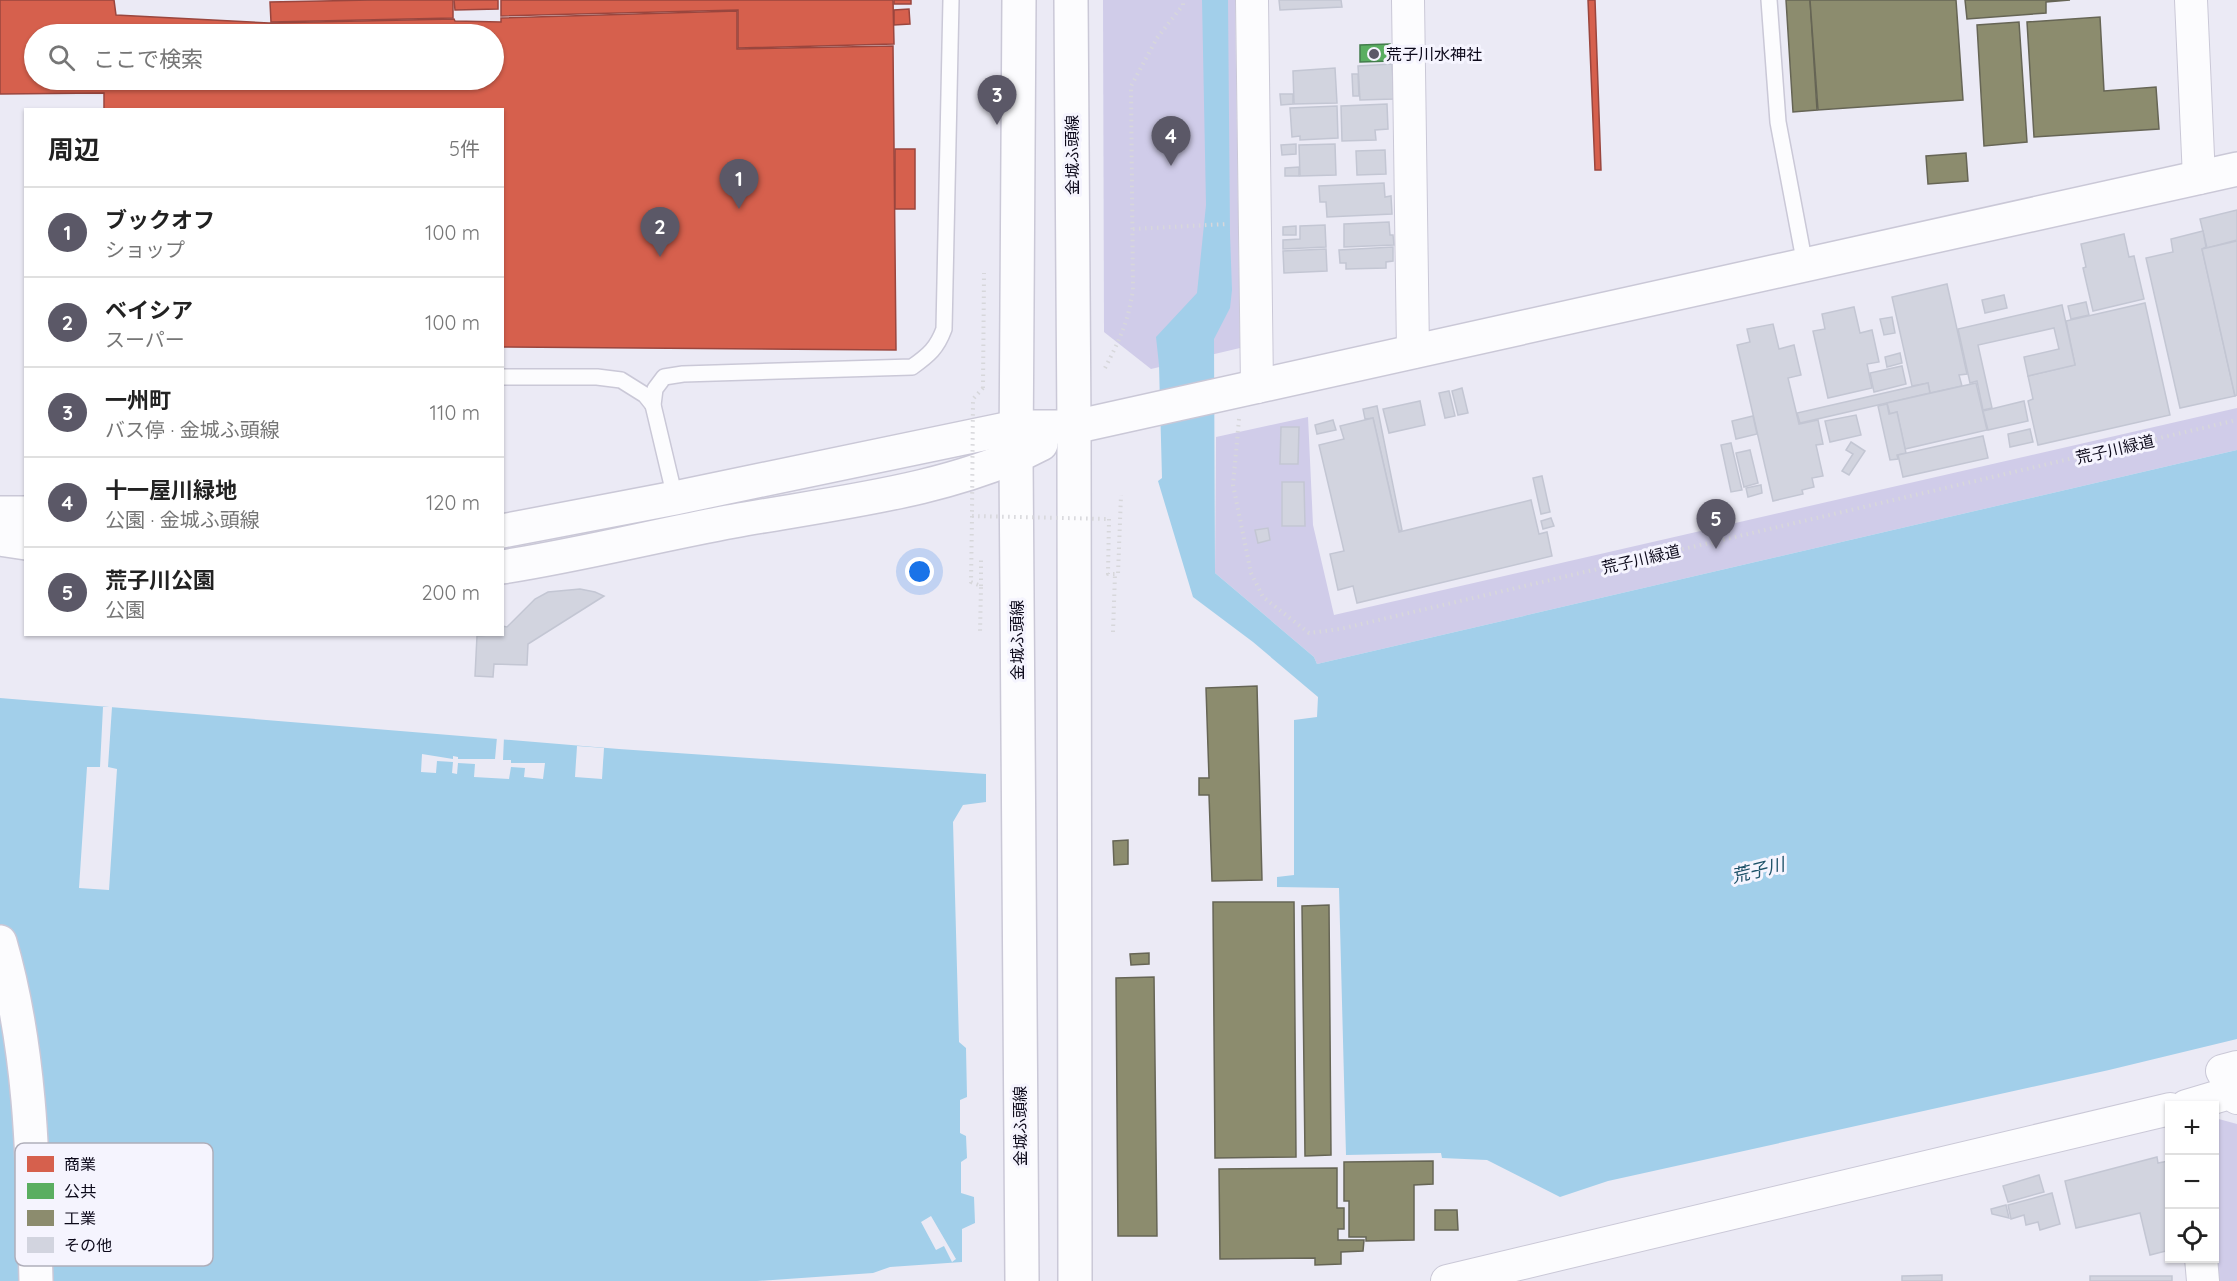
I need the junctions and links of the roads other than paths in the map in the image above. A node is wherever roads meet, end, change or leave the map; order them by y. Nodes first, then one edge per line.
1 (951, 0) edge
2 (1019, 0) edge
3 (1071, 0) edge
4 (1252, 0) edge
5 (1408, 0) edge
6 (1770, 0) edge
7 (2191, 0) edge
8 (2237, 169) edge
9 (2199, 178) junction
10 (1806, 265) junction
11 (1413, 352) junction
12 (504, 377) edge
13 (1240, 390) junction
14 (654, 405) junction
15 (1074, 427) junction
16 (1016, 442) junction
17 (675, 498) junction
18 (0, 513) edge
19 (24, 513) edge
20 (683, 530) junction
21 (504, 531) edge
22 (0, 540) edge
23 (24, 543) edge
24 (504, 567) edge
25 (0, 942) edge
26 (2236, 1086) edge
27 (2197, 1101) edge
28 (2165, 1110) edge
29 (30, 1143) edge
30 (2201, 1263) edge
31 (35, 1266) edge
32 (36, 1281) edge
33 (1022, 1281) edge
34 (1075, 1281) edge
35 (1447, 1281) edge
36 (2203, 1281) edge

1 - 14 lane
2 - 16 street, 金城ふ頭線
3 - 15 street, 金城ふ頭線
4 - 13 street
5 - 11 street
6 - 10 lane
7 - 9 street
8 - 9 street
9 - 10 street
10 - 11 street
11 - 13 street
12 - 14 lane
13 - 15 street
14 - 17 lane
15 - 16 street
15 - 34 street, 金城ふ頭線
16 - 17 street
16 - 20 street
16 - 33 street, 金城ふ頭線
17 - 20 lane
17 - 21 street
18 - 19 street
20 - 24 street
22 - 23 street
25 - 29 street
26 - 27 street
28 - 35 street
30 - 36 street
31 - 32 street

